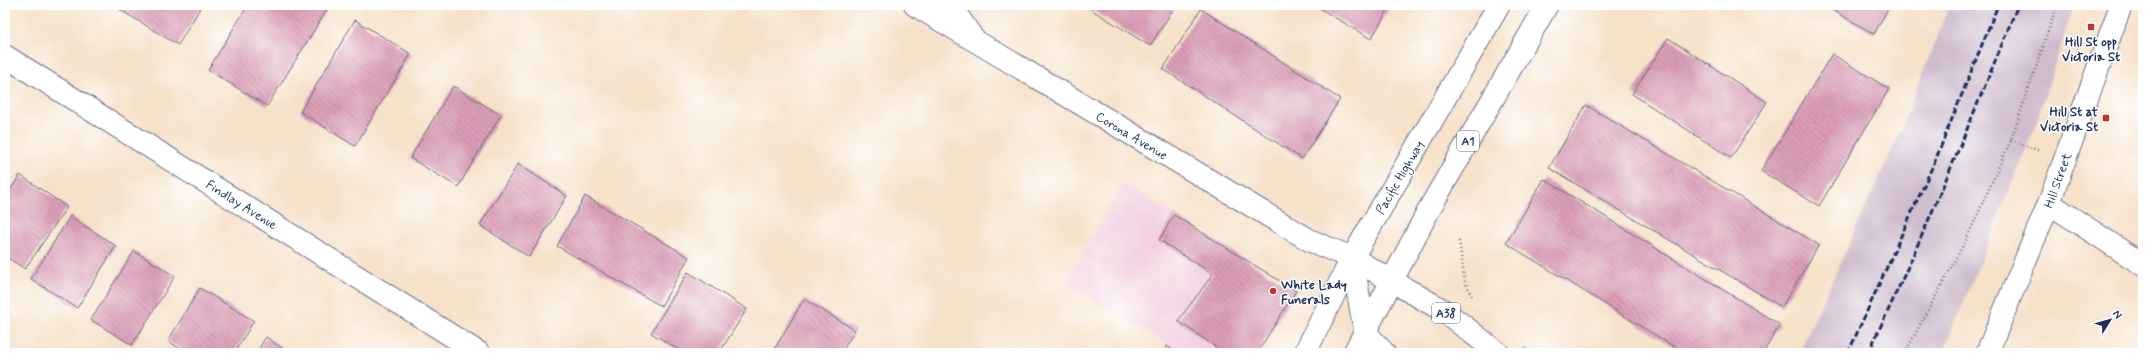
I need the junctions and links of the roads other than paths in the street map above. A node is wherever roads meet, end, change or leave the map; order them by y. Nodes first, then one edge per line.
1 (915, 5) edge
2 (950, 5) edge
3 (1499, 5) edge
4 (1547, 5) edge
5 (2121, 5) edge
6 (975, 43) junction
7 (7, 58) edge
8 (2049, 203) junction
9 (1352, 258) junction
10 (2143, 265) edge
11 (1391, 279) junction
12 (1365, 332) junction
13 (479, 353) edge
14 (1305, 353) edge
15 (1354, 353) edge
16 (1384, 353) edge
17 (1498, 353) edge
18 (1987, 353) edge

1 - 6 main road, Corona Avenue
2 - 6 main road
3 - 9 main road, Pacific Highway
4 - 11 main road, A1
5 - 8 main road, Hill Street
6 - 9 main road, Corona Avenue
7 - 13 main road, Findlay Avenue
8 - 10 main road
8 - 18 main road, Hill Street
9 - 11 main road, A38
9 - 12 main road
9 - 14 main road, Pacific Highway
11 - 12 main road, A1
11 - 17 main road, A38
12 - 15 main road, A1
12 - 16 main road

